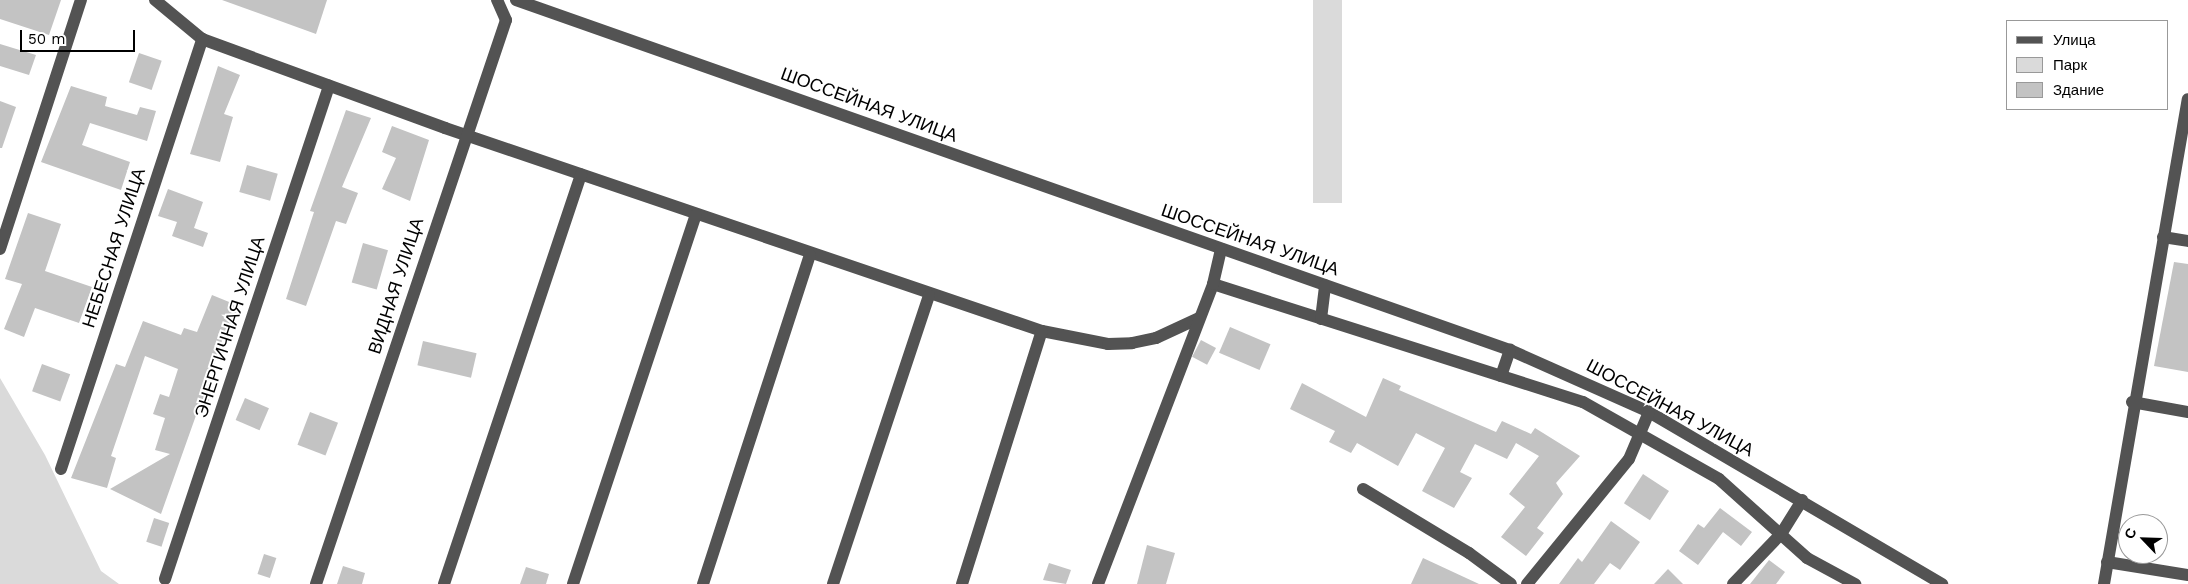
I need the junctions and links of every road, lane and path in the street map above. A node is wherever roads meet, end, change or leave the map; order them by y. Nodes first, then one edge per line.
1 (81, 0) edge
2 (155, 0) edge
3 (497, 0) edge
4 (516, 0) edge
5 (202, 39) junction
6 (328, 86) junction
7 (2188, 99) edge
8 (465, 135) junction
9 (581, 174) junction
10 (696, 215) junction
11 (2163, 237) junction
12 (2188, 242) edge
13 (0, 249) edge
14 (1221, 249) junction
15 (810, 255) junction
16 (1213, 284) junction
17 (1325, 285) junction
18 (929, 296) junction
19 (1198, 318) junction
20 (1321, 320) junction
21 (1042, 331) junction
22 (1510, 350) junction
23 (1501, 376) junction
24 (2132, 402) junction
25 (1649, 412) junction
26 (2188, 412) edge
27 (1641, 432) junction
28 (61, 469) dead end
29 (1363, 489) dead end
30 (1802, 500) junction
31 (1781, 534) junction
32 (2107, 562) junction
33 (2188, 575) edge
34 (165, 579) dead end
35 (1934, 582) edge
36 (316, 584) edge
37 (444, 584) edge
38 (572, 584) edge
39 (703, 584) edge
40 (833, 584) edge
41 (962, 584) edge
42 (1098, 584) edge
43 (1511, 584) edge
44 (1527, 584) edge
45 (1733, 584) edge
46 (1855, 584) edge
47 (2104, 584) edge

1 - 13 street
2 - 5 street
3 - 8 street, ВИДНАЯ УЛИЦА
4 - 14 street, ШОССЕЙНАЯ УЛИЦА
5 - 6 street
5 - 28 street, НЕБЕСНАЯ УЛИЦА
6 - 8 street
6 - 34 street, ЭНЕРГИЧНАЯ УЛИЦА
7 - 11 street
8 - 9 street
8 - 36 street, ВИДНАЯ УЛИЦА
9 - 10 street
9 - 37 street
10 - 15 street
10 - 38 street
11 - 12 street
11 - 24 street
14 - 16 street
14 - 17 street, ШОССЕЙНАЯ УЛИЦА
15 - 18 street
15 - 39 street
16 - 19 street
16 - 20 street
17 - 20 street
17 - 22 street, ШОССЕЙНАЯ УЛИЦА
18 - 21 street
18 - 40 street
19 - 21 street
19 - 42 street
20 - 23 street
21 - 41 street
22 - 23 street
22 - 25 street, ШОССЕЙНАЯ УЛИЦА
23 - 27 street
24 - 26 street
24 - 32 street
25 - 27 street
25 - 30 street, ШОССЕЙНАЯ УЛИЦА
27 - 31 street
27 - 44 street
29 - 43 street
30 - 31 street
30 - 35 street, ШОССЕЙНАЯ УЛИЦА
31 - 45 street
31 - 46 street
32 - 33 street
32 - 47 street

